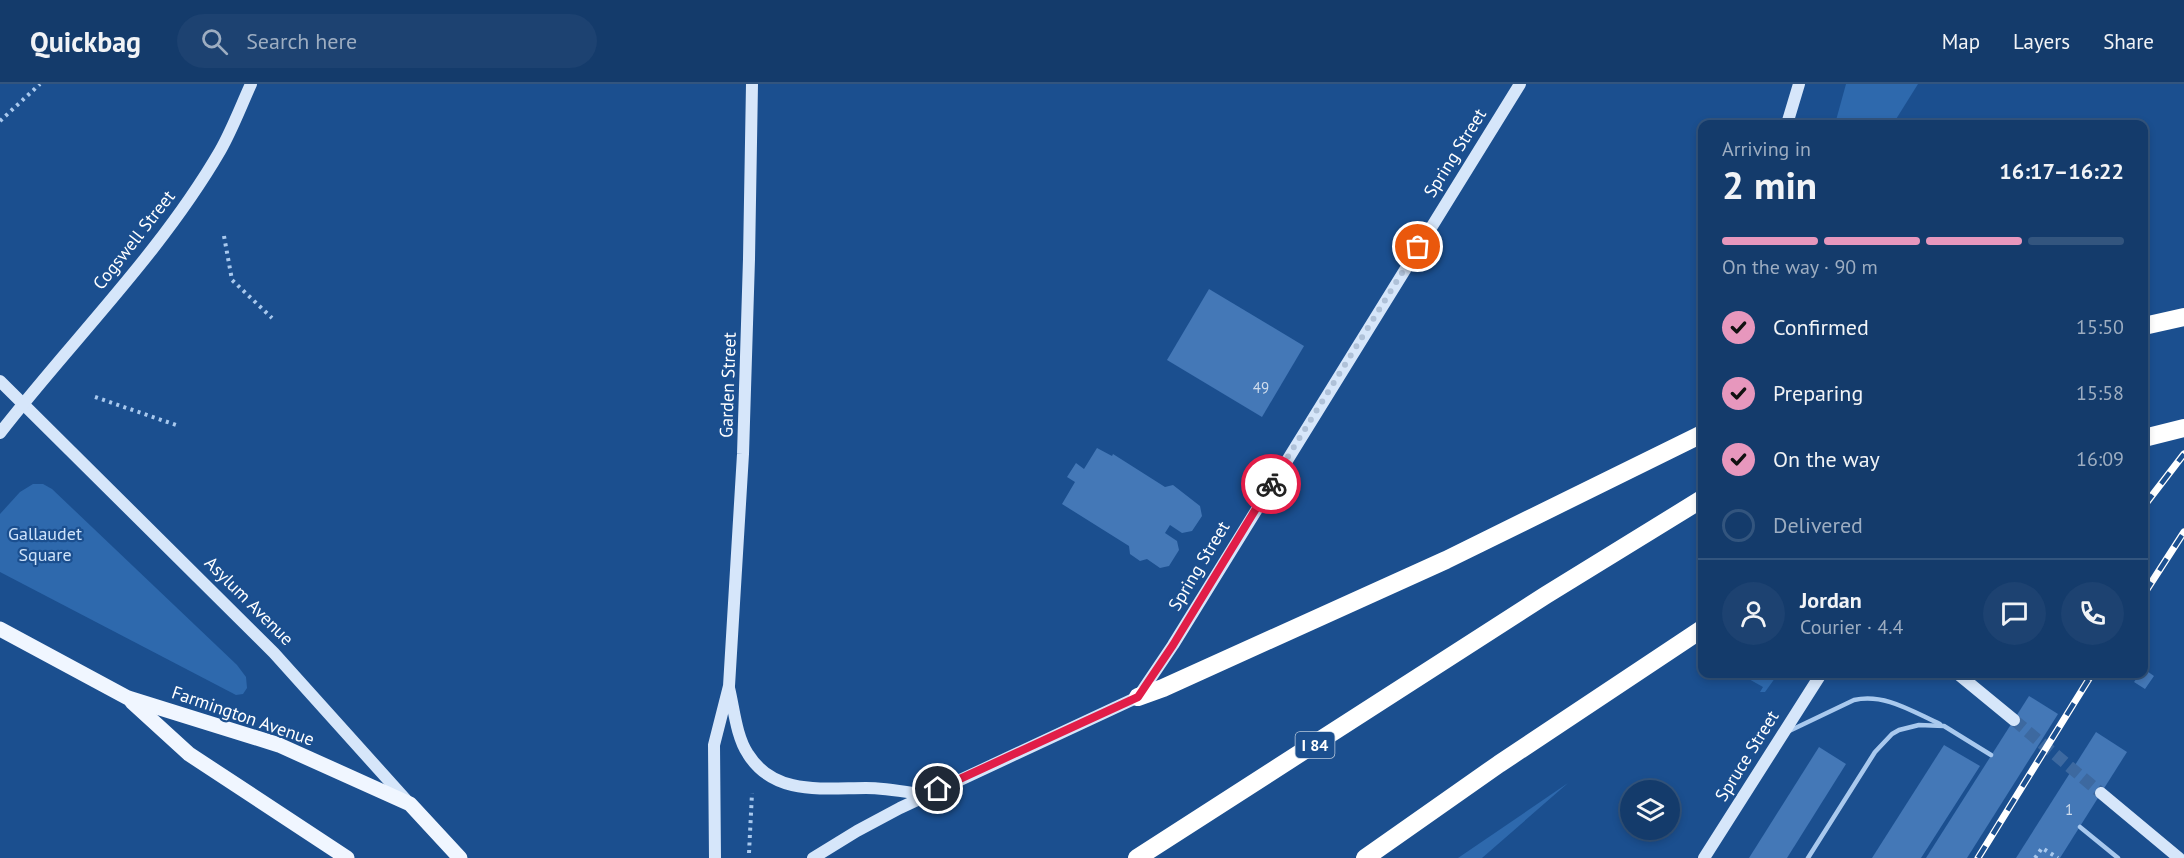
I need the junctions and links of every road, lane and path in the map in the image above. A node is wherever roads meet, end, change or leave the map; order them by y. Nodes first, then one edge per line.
1 (40, 84) edge
2 (251, 84) edge
3 (752, 84) edge
4 (1520, 84) edge
5 (1799, 84) edge
6 (1788, 120) edge
7 (0, 121) edge
8 (224, 236) dead end
9 (2184, 317) edge
10 (272, 318) dead end
11 (2148, 325) edge
12 (0, 381) edge
13 (96, 396) dead end
14 (23, 404) junction
15 (176, 425) dead end
16 (2184, 428) edge
17 (0, 433) edge
18 (1698, 436) edge
19 (2148, 437) edge
20 (1698, 501) edge
21 (0, 628) edge
22 (1698, 632) edge
23 (1818, 678) edge
24 (1963, 678) edge
25 (729, 686) junction
26 (1138, 697) junction
27 (128, 698) junction
28 (2014, 720) tunnel mouth
29 (1944, 726) junction
30 (1782, 735) junction
31 (1991, 755) dead end
32 (752, 789) dead end
33 (2101, 793) tunnel mouth
34 (926, 795) junction
35 (410, 804) junction
36 (2080, 826) dead end
37 (749, 853) dead end
38 (347, 858) edge
39 (460, 858) edge
40 (715, 858) edge
41 (813, 858) edge
42 (1137, 858) edge
43 (1365, 858) edge
44 (1704, 858) edge
45 (1808, 858) edge
46 (2035, 858) edge
47 (2058, 858) edge
48 (2118, 858) edge
49 (2179, 858) edge

1 - 7 path
2 - 14 street, Cogswell Street
3 - 25 street, Garden Street
4 - 26 street, Spring Street
5 - 6 street
8 - 10 path
9 - 11 highway
12 - 14 street, Asylum Avenue
13 - 15 path
14 - 17 street, Cogswell Street
14 - 35 street, Asylum Avenue
16 - 19 highway
18 - 26 highway
20 - 42 highway, I 84
21 - 27 main road, Farmington Avenue
22 - 43 highway
23 - 30 street, Spruce Street
24 - 28 street
25 - 34 street, Garden Street
25 - 40 street, Garden Street
26 - 34 street
27 - 35 main road, Farmington Avenue
27 - 38 main road, Farmington Avenue
29 - 30 lane
29 - 31 lane
29 - 45 lane
30 - 44 street, Spruce Street
32 - 37 path
33 - 49 street
34 - 41 street
35 - 39 main road, Asylum Avenue
36 - 48 lane
46 - 47 path

